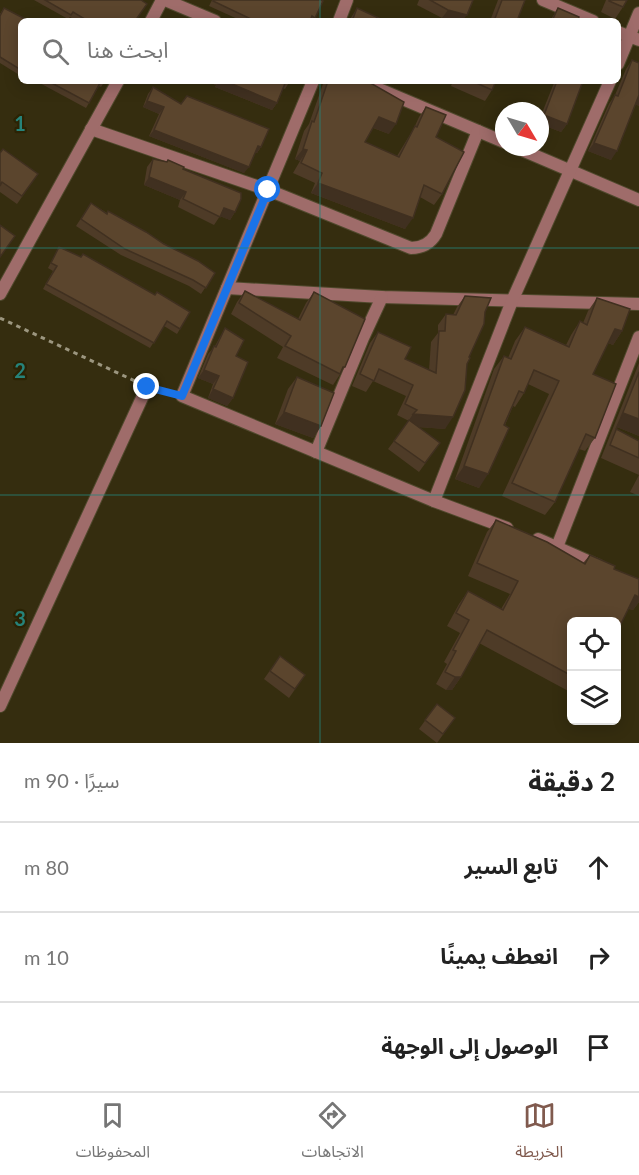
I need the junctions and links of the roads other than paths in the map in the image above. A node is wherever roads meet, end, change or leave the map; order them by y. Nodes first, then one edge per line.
1 (164, 0) edge
2 (346, 0) edge
3 (543, 0) edge
4 (639, 13) edge
5 (153, 18) edge
6 (208, 18) edge
7 (340, 18) edge
8 (586, 18) edge
9 (629, 36) edge
10 (621, 56) edge
11 (116, 84) edge
12 (313, 84) edge
13 (367, 84) edge
14 (609, 84) edge
15 (91, 129) junction
16 (477, 131) junction
17 (495, 138) edge
18 (536, 156) edge
19 (571, 171) junction
20 (268, 190) junction
21 (639, 200) edge
22 (227, 288) junction
23 (0, 294) edge
24 (382, 297) junction
25 (512, 301) junction
26 (639, 304) edge
27 (639, 337) edge
28 (147, 387) road end
29 (316, 452) junction
30 (434, 501) junction
31 (557, 547) junction
32 (608, 571) edge
33 (0, 706) edge

1 - 5 street
1 - 6 street
2 - 7 street
3 - 8 street
4 - 9 street
9 - 10 street
11 - 15 street
12 - 20 street
13 - 16 street
14 - 19 street
15 - 20 street
15 - 23 street
16 - 17 street
16 - 20 street
18 - 19 street
19 - 21 street
19 - 25 street
20 - 22 street
22 - 24 street
22 - 29 street
24 - 25 street
24 - 29 street
25 - 26 street
25 - 30 street
27 - 31 street
28 - 33 street
29 - 30 street
30 - 31 street
31 - 32 street

